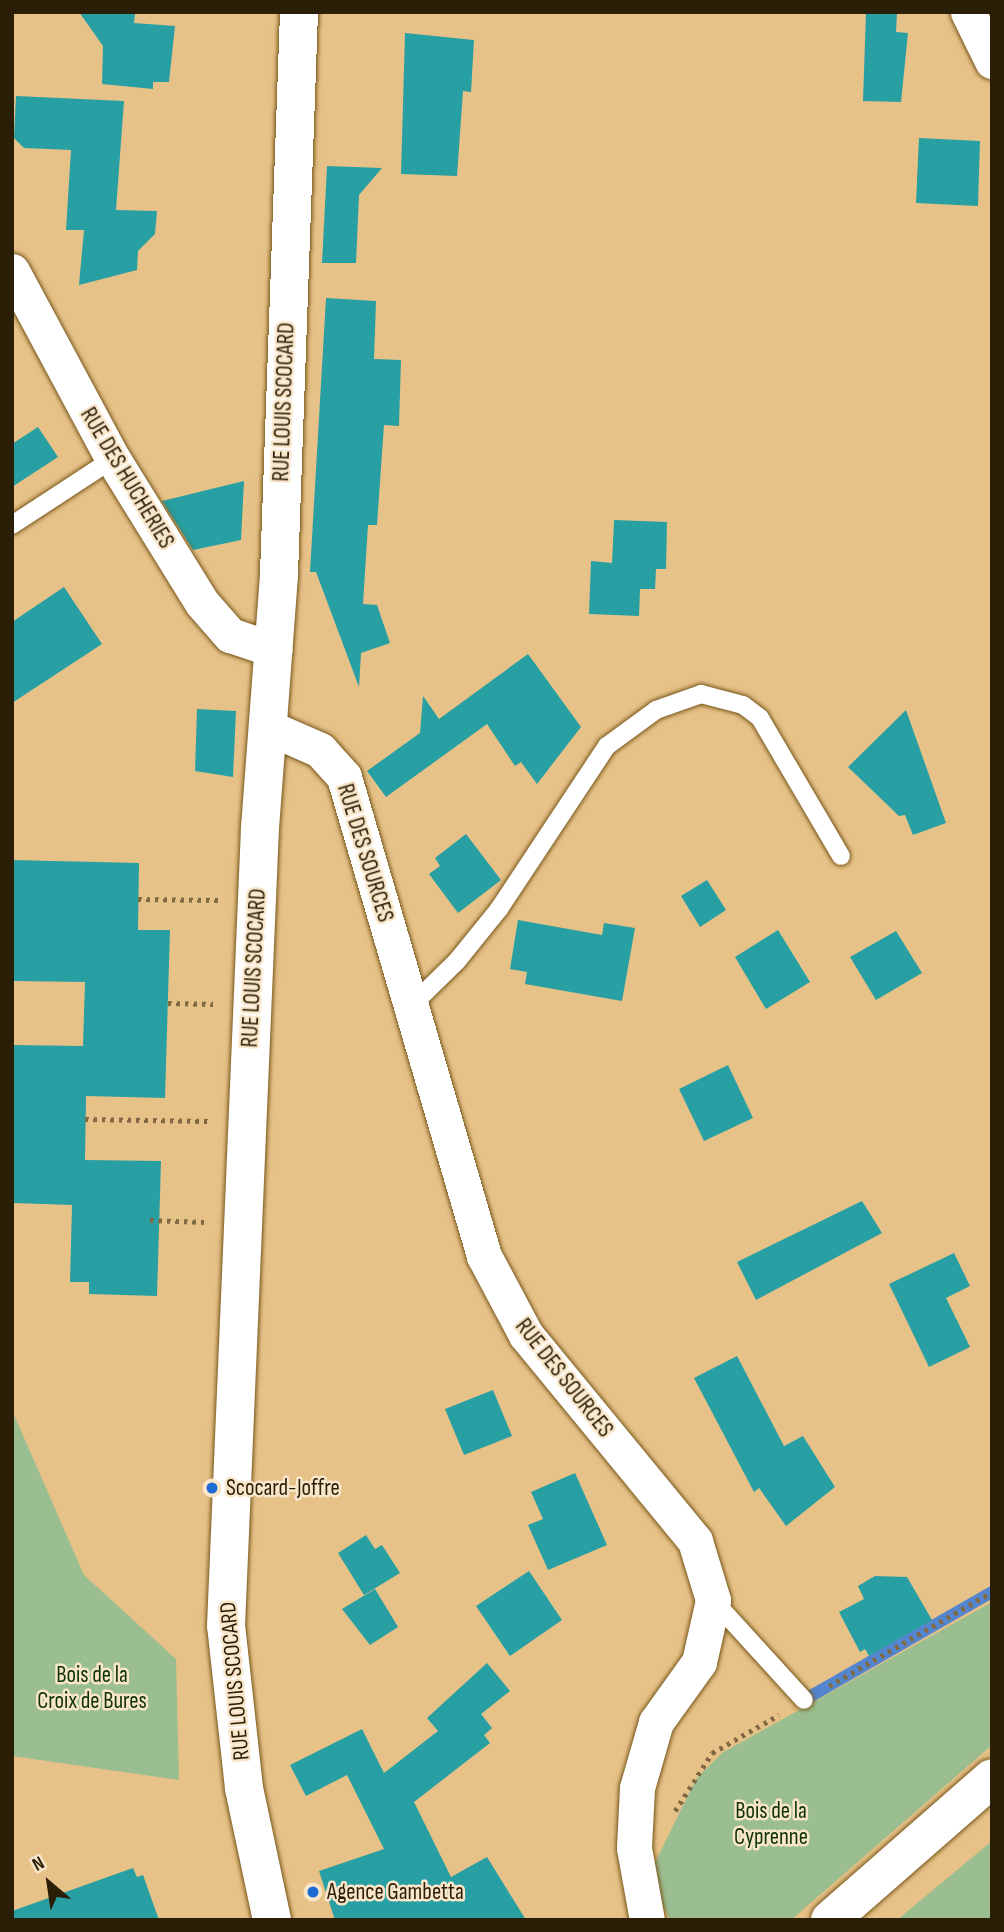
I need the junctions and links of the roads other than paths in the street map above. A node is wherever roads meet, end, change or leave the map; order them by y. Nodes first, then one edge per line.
1 (299, 12) edge
2 (968, 12) edge
3 (992, 61) edge
4 (12, 271) edge
5 (113, 459) junction
6 (12, 525) edge
7 (275, 650) junction
8 (270, 728) junction
9 (841, 856) dead end
10 (411, 1006) junction
11 (712, 1600) junction
12 (804, 1700) dead end
13 (992, 1778) edge
14 (272, 1920) edge
15 (647, 1920) edge
16 (830, 1920) edge

1 - 7 main road, RUE LOUIS SCOCARD
2 - 3 street
4 - 5 street, RUE DES HUCHERIES
5 - 6 lane
5 - 7 street, RUE DES HUCHERIES
7 - 8 main road, RUE LOUIS SCOCARD
8 - 10 street, RUE DES SOURCES
8 - 14 main road, RUE LOUIS SCOCARD
9 - 10 lane
10 - 11 street, RUE DES SOURCES
11 - 12 lane
11 - 15 street, RUE DES SOURCES
13 - 16 main road

